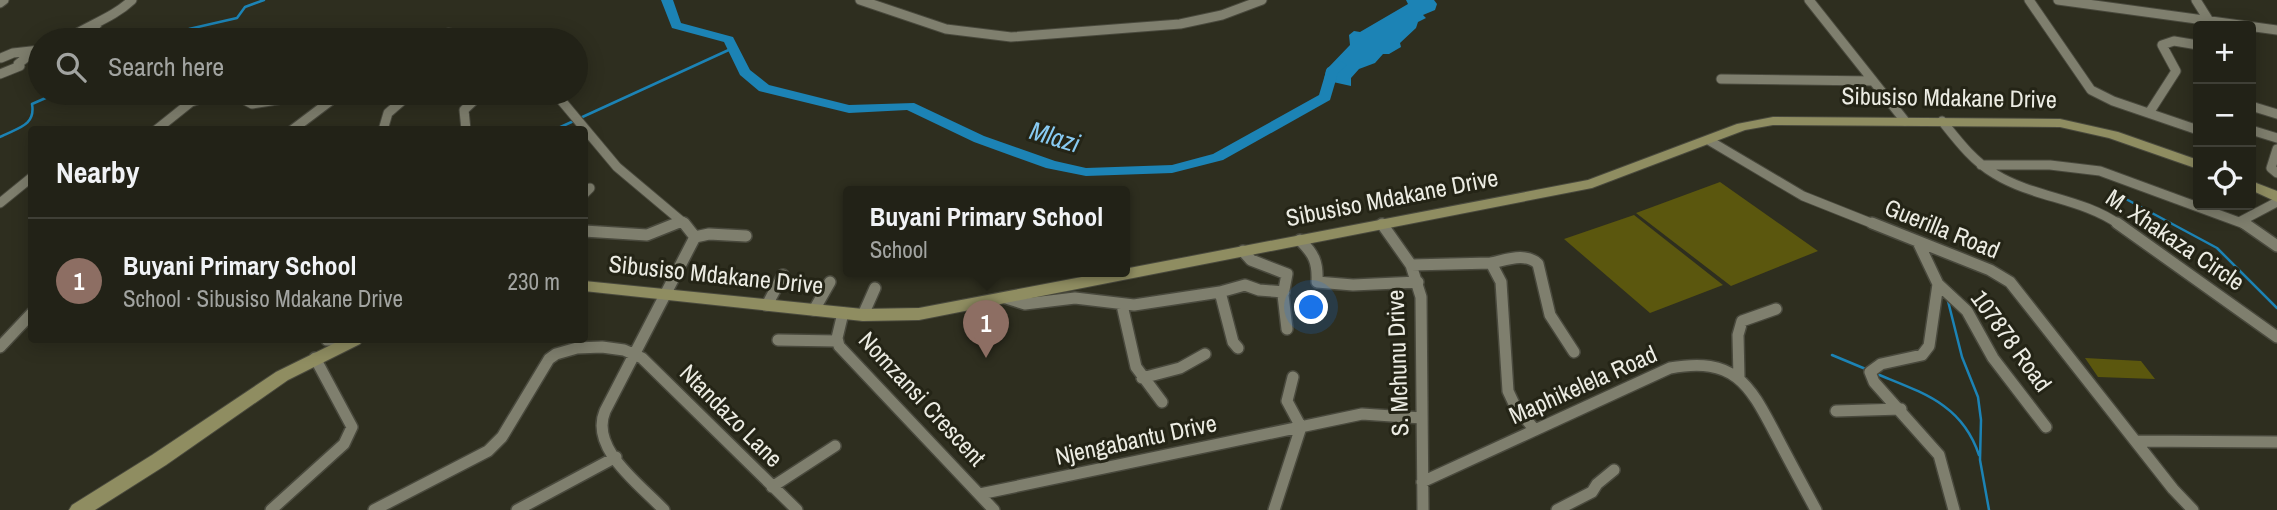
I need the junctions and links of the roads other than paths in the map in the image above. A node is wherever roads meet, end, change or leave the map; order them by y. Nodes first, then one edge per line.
1 (4, 0) edge
2 (132, 0) edge
3 (860, 0) edge
4 (1262, 0) edge
5 (1809, 0) edge
6 (2029, 0) edge
7 (2058, 0) edge
8 (2196, 0) edge
9 (0, 4) edge
10 (100, 21) junction
11 (2198, 21) edge
12 (2210, 21) edge
13 (83, 28) edge
14 (91, 28) edge
15 (2256, 28) edge
16 (2277, 30) edge
17 (2193, 44) edge
18 (28, 52) edge
19 (28, 57) edge
20 (1, 58) edge
21 (0, 74) edge
22 (1721, 79) dead end
23 (1873, 81) junction
24 (187, 105) edge
25 (326, 105) edge
26 (396, 105) edge
27 (469, 105) edge
28 (565, 105) edge
29 (2256, 108) edge
30 (2149, 113) junction
31 (2277, 114) edge
32 (1905, 121) junction
33 (1942, 121) junction
34 (161, 126) edge
35 (297, 126) edge
36 (383, 126) edge
37 (466, 126) edge
38 (583, 126) edge
39 (2193, 128) edge
40 (588, 132) edge
41 (2256, 132) edge
42 (2277, 138) edge
43 (1710, 141) junction
44 (2277, 149) edge
45 (2193, 163) edge
46 (1981, 165) junction
47 (2277, 173) edge
48 (28, 180) edge
49 (2256, 188) edge
50 (2277, 199) edge
51 (0, 202) edge
52 (2241, 220) junction
53 (682, 221) junction
54 (1382, 224) junction
55 (588, 231) edge
56 (746, 236) dead end
57 (695, 237) junction
58 (1300, 240) junction
59 (1918, 242) junction
60 (2277, 246) edge
61 (1243, 251) junction
62 (1491, 264) junction
63 (1411, 265) junction
64 (1130, 273) edge
65 (783, 275) dead end
66 (1112, 277) edge
67 (830, 282) dead end
68 (1418, 282) junction
69 (1938, 284) junction
70 (588, 286) edge
71 (875, 288) dead end
72 (1220, 292) junction
73 (1284, 292) junction
74 (666, 294) junction
75 (1006, 298) junction
76 (766, 305) junction
77 (1122, 305) junction
78 (1776, 309) dead end
79 (814, 310) junction
80 (843, 313) junction
81 (863, 315) junction
82 (28, 317) edge
83 (1287, 329) dead end
84 (2277, 337) edge
85 (778, 340) dead end
86 (837, 341) junction
87 (347, 343) edge
88 (0, 347) edge
89 (1238, 348) dead end
90 (634, 352) junction
91 (1574, 352) dead end
92 (1205, 354) dead end
93 (314, 358) junction
94 (1293, 377) dead end
95 (1142, 378) junction
96 (1739, 378) junction
97 (1162, 402) dead end
98 (1901, 410) junction
99 (1836, 411) dead end
100 (1422, 418) junction
101 (2046, 426) dead end
102 (1301, 427) junction
103 (1535, 430) junction
104 (2137, 441) junction
105 (2277, 442) edge
106 (835, 446) dead end
107 (616, 457) junction
108 (1614, 470) dead end
109 (1422, 482) junction
110 (772, 487) junction
111 (980, 494) junction
112 (524, 508) edge
113 (1271, 509) edge
114 (79, 510) edge
115 (271, 510) edge
116 (374, 510) edge
117 (664, 510) edge
118 (797, 510) edge
119 (994, 510) edge
120 (1423, 510) edge
121 (1557, 510) edge
122 (1816, 510) edge
123 (1954, 510) edge
124 (2193, 510) edge

1 - 9 street
2 - 10 street
3 - 4 street
5 - 23 street
6 - 30 street
7 - 11 street
8 - 12 street
10 - 13 street
10 - 14 street
15 - 16 street
17 - 30 street
18 - 20 street
19 - 21 street
22 - 23 street
23 - 32 street
24 - 34 street
25 - 35 street
26 - 36 street
27 - 37 street
28 - 38 street
29 - 31 street
30 - 39 street
32 - 33 street, Sibusiso Mdakane Drive
32 - 43 street, Sibusiso Mdakane Drive
33 - 45 street, Sibusiso Mdakane Drive
33 - 46 street, M. Xhakaza Circle
40 - 53 street
41 - 42 street
43 - 54 street, Sibusiso Mdakane Drive
43 - 59 street, Guerilla Road
44 - 47 street
46 - 52 street
46 - 84 street, M. Xhakaza Circle
48 - 51 street
49 - 50 street
50 - 52 street
52 - 60 street
53 - 55 street
53 - 57 street
54 - 58 street, Sibusiso Mdakane Drive
54 - 63 street, S. Mchunu Drive
56 - 57 street
57 - 74 street
58 - 61 street, Sibusiso Mdakane Drive
58 - 68 street
59 - 69 street
59 - 104 street, Guerilla Road
61 - 64 street, Sibusiso Mdakane Drive
61 - 73 street
62 - 63 street
62 - 91 street
62 - 103 street
63 - 68 street, S. Mchunu Drive
65 - 76 street
66 - 75 street, Sibusiso Mdakane Drive
67 - 79 street
68 - 100 street, S. Mchunu Drive
69 - 98 street
69 - 101 street, 107878 Road
70 - 74 street, Sibusiso Mdakane Drive
71 - 81 street
72 - 73 street
72 - 77 street
72 - 89 street
73 - 83 street
74 - 76 street, Sibusiso Mdakane Drive
74 - 90 street
75 - 77 street
75 - 81 street, Sibusiso Mdakane Drive
76 - 79 street, Sibusiso Mdakane Drive
77 - 95 street
78 - 96 street
79 - 80 street, Sibusiso Mdakane Drive
80 - 81 street, Sibusiso Mdakane Drive
80 - 86 street, Nomzansi Crescent
82 - 88 street
85 - 86 street
86 - 111 street, Nomzansi Crescent
87 - 93 street
90 - 107 street
90 - 110 street, Ntandazo Lane
90 - 116 street
92 - 95 street
93 - 114 street
93 - 115 street
94 - 102 street
95 - 97 street
96 - 103 street, Maphikelela Road
96 - 122 street
98 - 99 street
98 - 123 street
100 - 102 street
100 - 109 street, S. Mchunu Drive
102 - 111 street, Njengabantu Drive
102 - 113 street
103 - 109 street, Maphikelela Road
104 - 105 street
104 - 124 street, Guerilla Road
106 - 110 street
107 - 112 street
107 - 117 street
108 - 121 street
109 - 120 street, S. Mchunu Drive
110 - 118 street, Ntandazo Lane
111 - 119 street, Nomzansi Crescent

